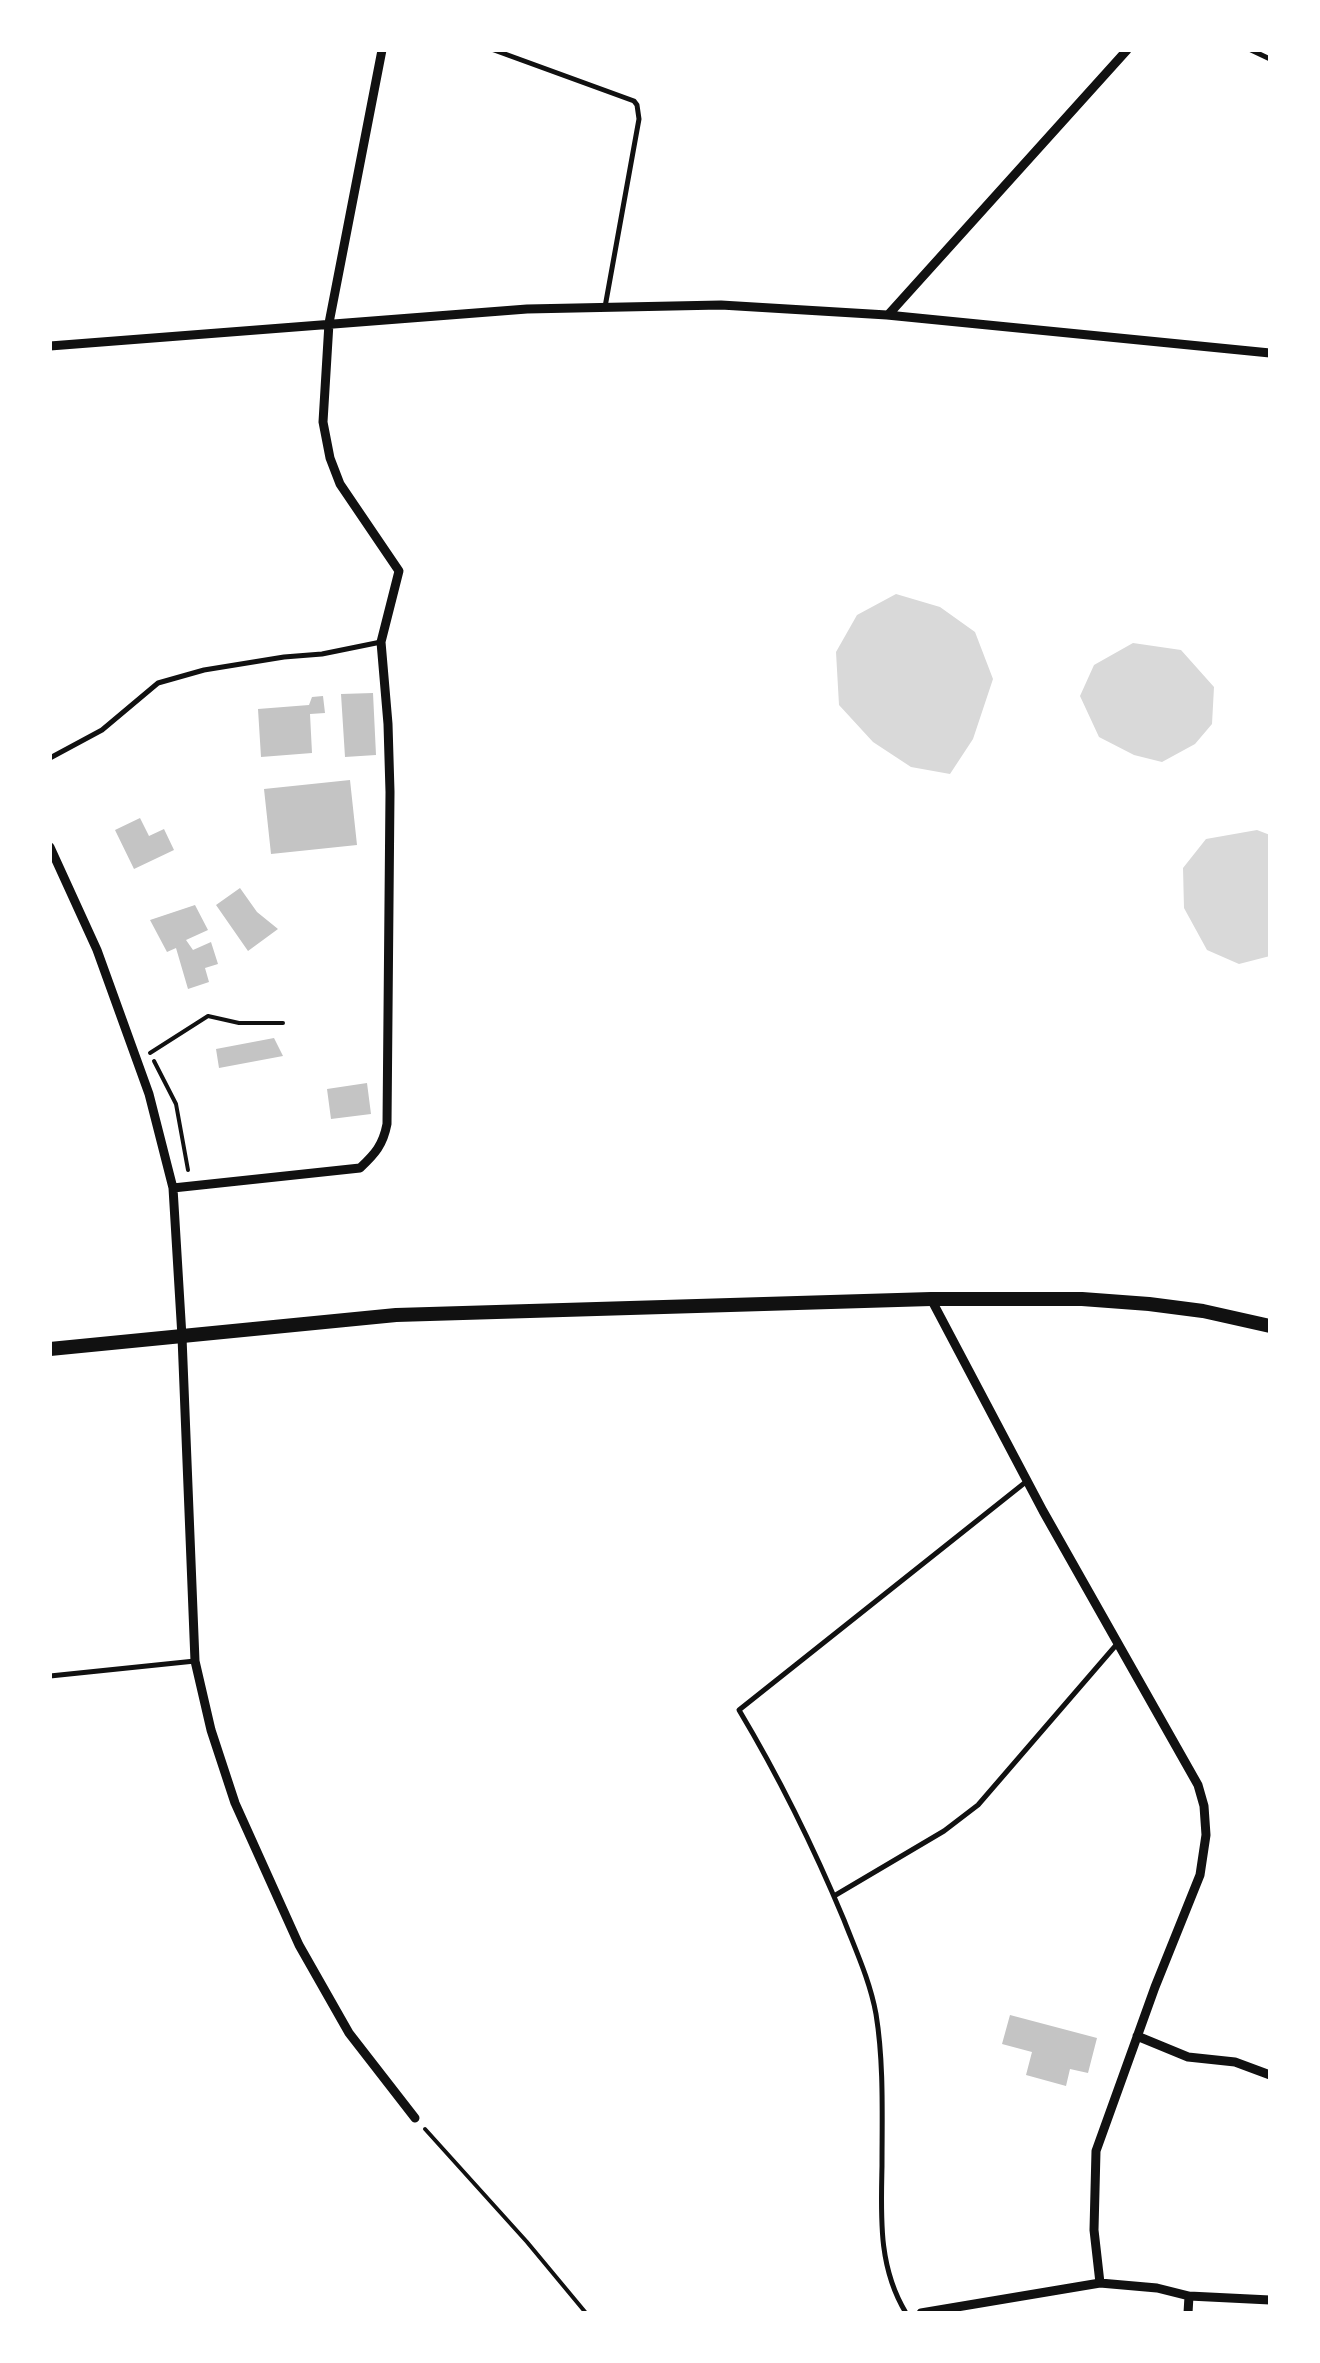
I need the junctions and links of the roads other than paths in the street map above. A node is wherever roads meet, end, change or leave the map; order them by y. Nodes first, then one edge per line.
1 (382, 50) edge
2 (494, 50) edge
3 (1128, 50) edge
4 (1251, 50) edge
5 (1270, 60) edge
6 (605, 307) junction
7 (888, 315) junction
8 (329, 323) junction
9 (50, 346) edge
10 (1270, 352) edge
11 (380, 642) junction
12 (50, 758) edge
13 (50, 847) edge
14 (173, 1188) junction
15 (932, 1299) junction
16 (1270, 1326) edge
17 (182, 1337) junction
18 (50, 1350) edge
19 (1027, 1481) junction
20 (1118, 1641) junction
21 (195, 1661) junction
22 (50, 1676) edge
23 (834, 1896) junction
24 (1137, 2036) junction
25 (1270, 2075) edge
26 (415, 2118) road end
27 (1100, 2282) junction
28 (1189, 2296) junction
29 (1270, 2300) edge
30 (906, 2313) edge
31 (922, 2313) edge
32 (1188, 2313) edge

1 - 8 street
2 - 6 lane
3 - 7 street
4 - 5 lane
6 - 7 street
6 - 8 street
7 - 10 street
8 - 9 street
8 - 11 street
11 - 12 lane
11 - 14 street
13 - 14 street
14 - 17 street
15 - 16 main road
15 - 17 main road
15 - 19 street
17 - 18 main road
17 - 21 street
19 - 20 street
19 - 23 lane
20 - 23 lane
20 - 24 street
21 - 22 lane
21 - 26 street
23 - 30 lane
24 - 25 street
24 - 27 street
27 - 28 street
27 - 31 street
28 - 29 street
28 - 32 street

